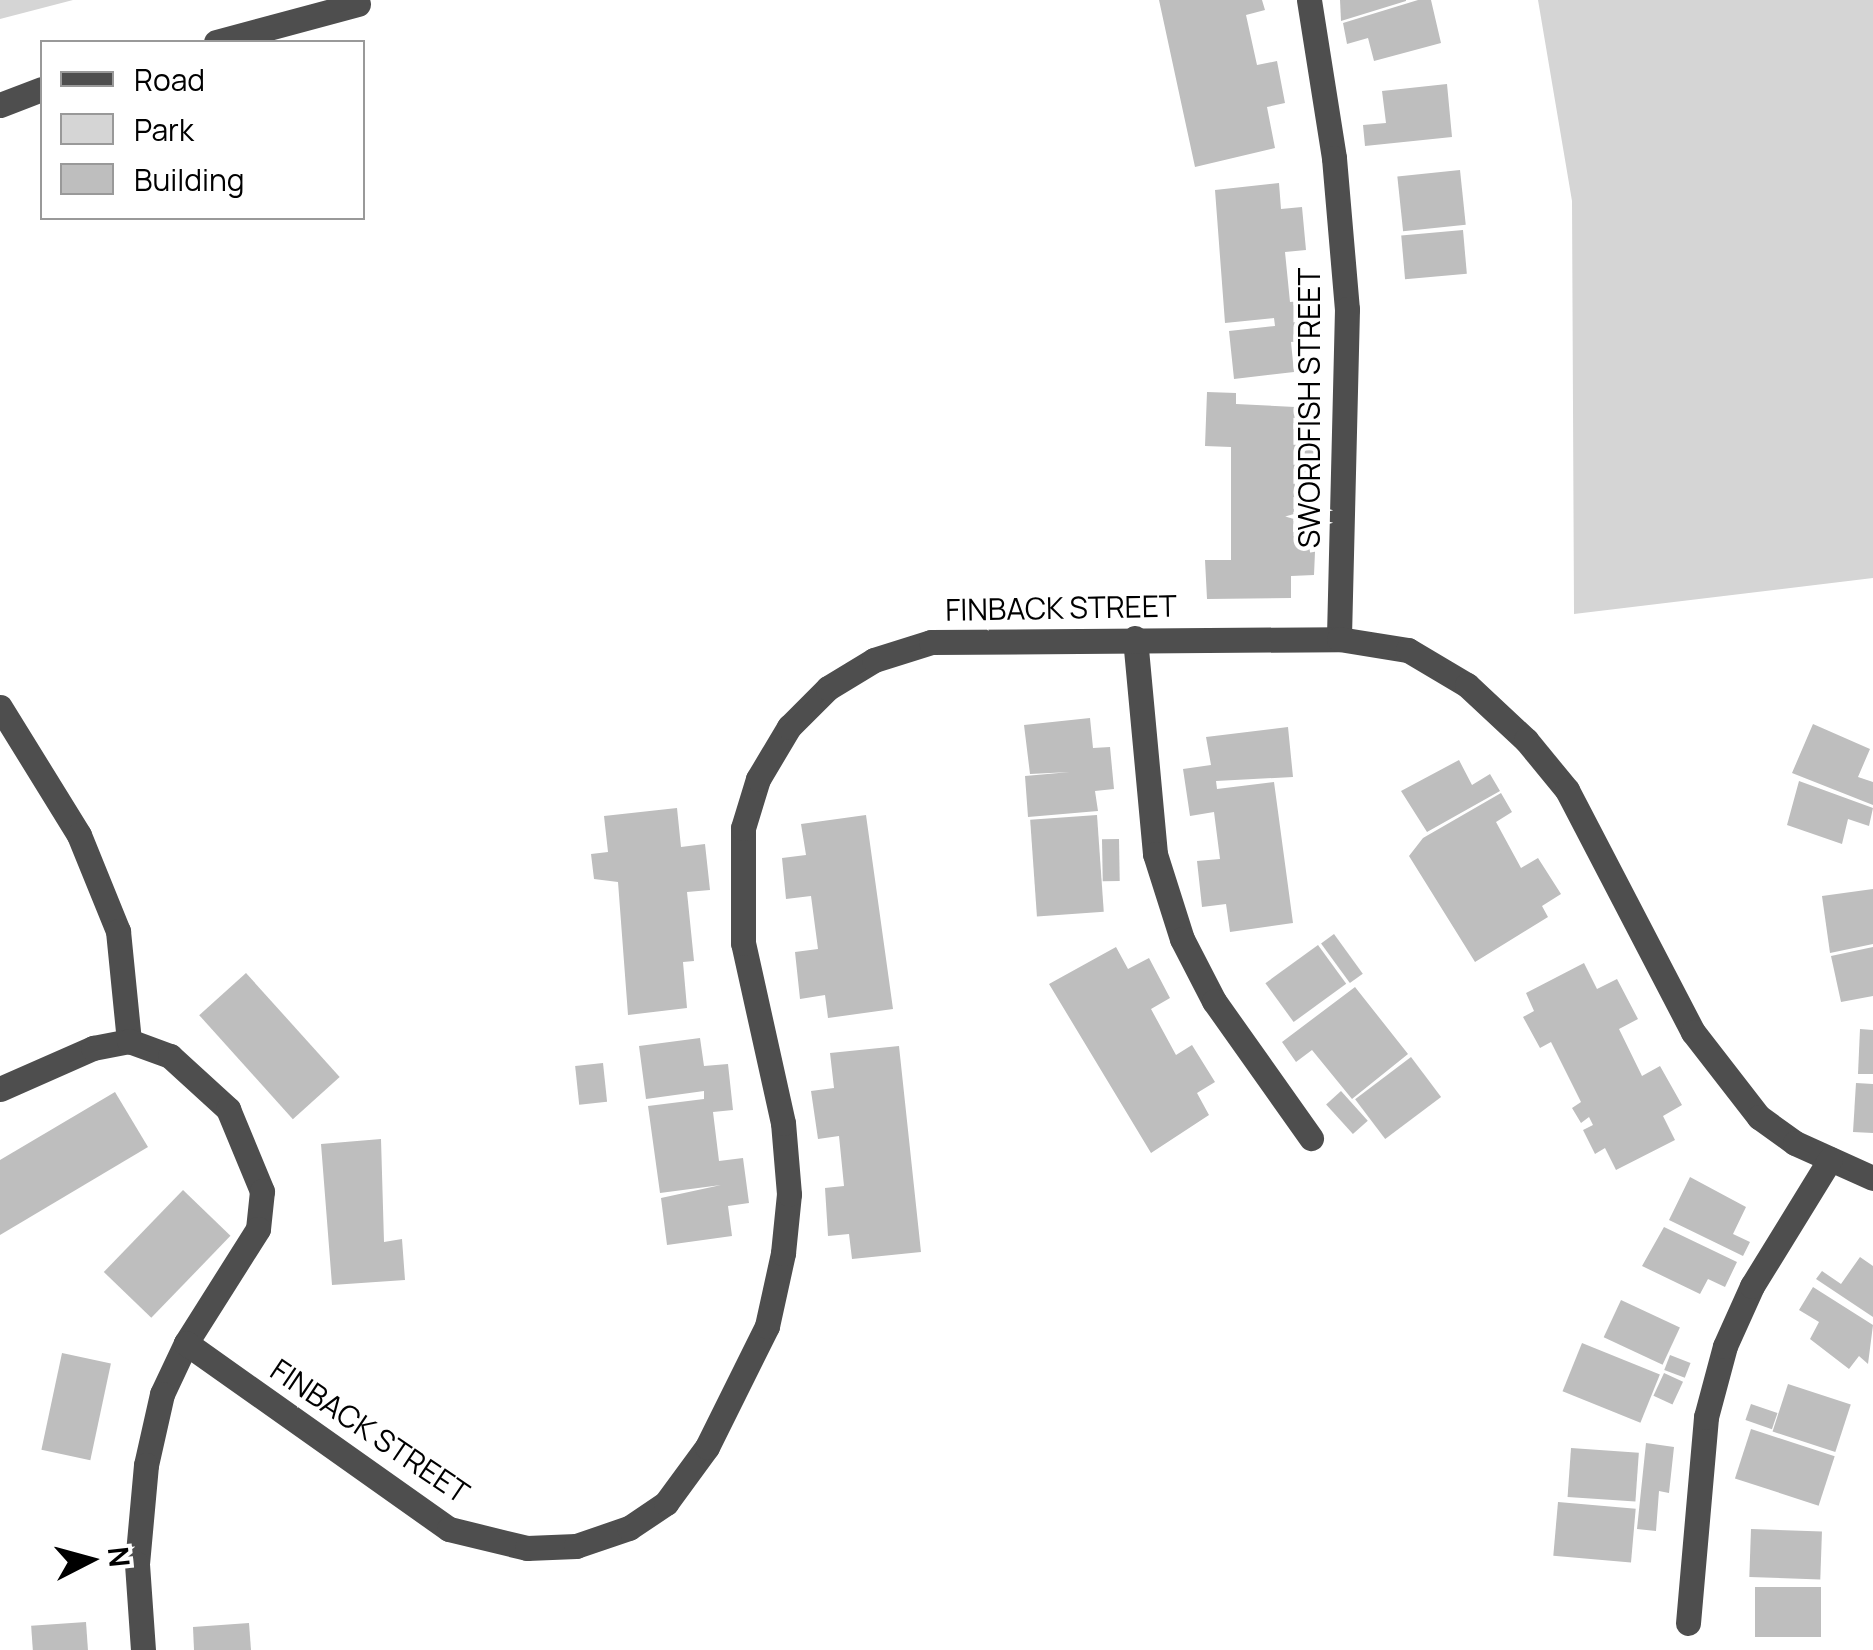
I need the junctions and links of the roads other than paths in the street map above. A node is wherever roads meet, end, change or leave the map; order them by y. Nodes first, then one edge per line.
1 (1309, 0) edge
2 (358, 4) dead end
3 (223, 40) edge
4 (40, 90) edge
5 (0, 105) edge
6 (1136, 638) junction
7 (1339, 639) junction
8 (0, 707) edge
9 (129, 1041) junction
10 (0, 1089) edge
11 (1311, 1138) dead end
12 (1830, 1160) junction
13 (1873, 1178) edge
14 (186, 1343) junction
15 (1688, 1622) dead end
16 (143, 1650) edge

1 - 7 street, SWORDFISH STREET
2 - 3 street
4 - 5 street
6 - 7 street, FINBACK STREET
6 - 11 street
6 - 14 street, FINBACK STREET
7 - 12 street, FINBACK STREET
8 - 9 street
9 - 10 street
9 - 14 street
12 - 13 street, FINBACK STREET
12 - 15 street
14 - 16 street

